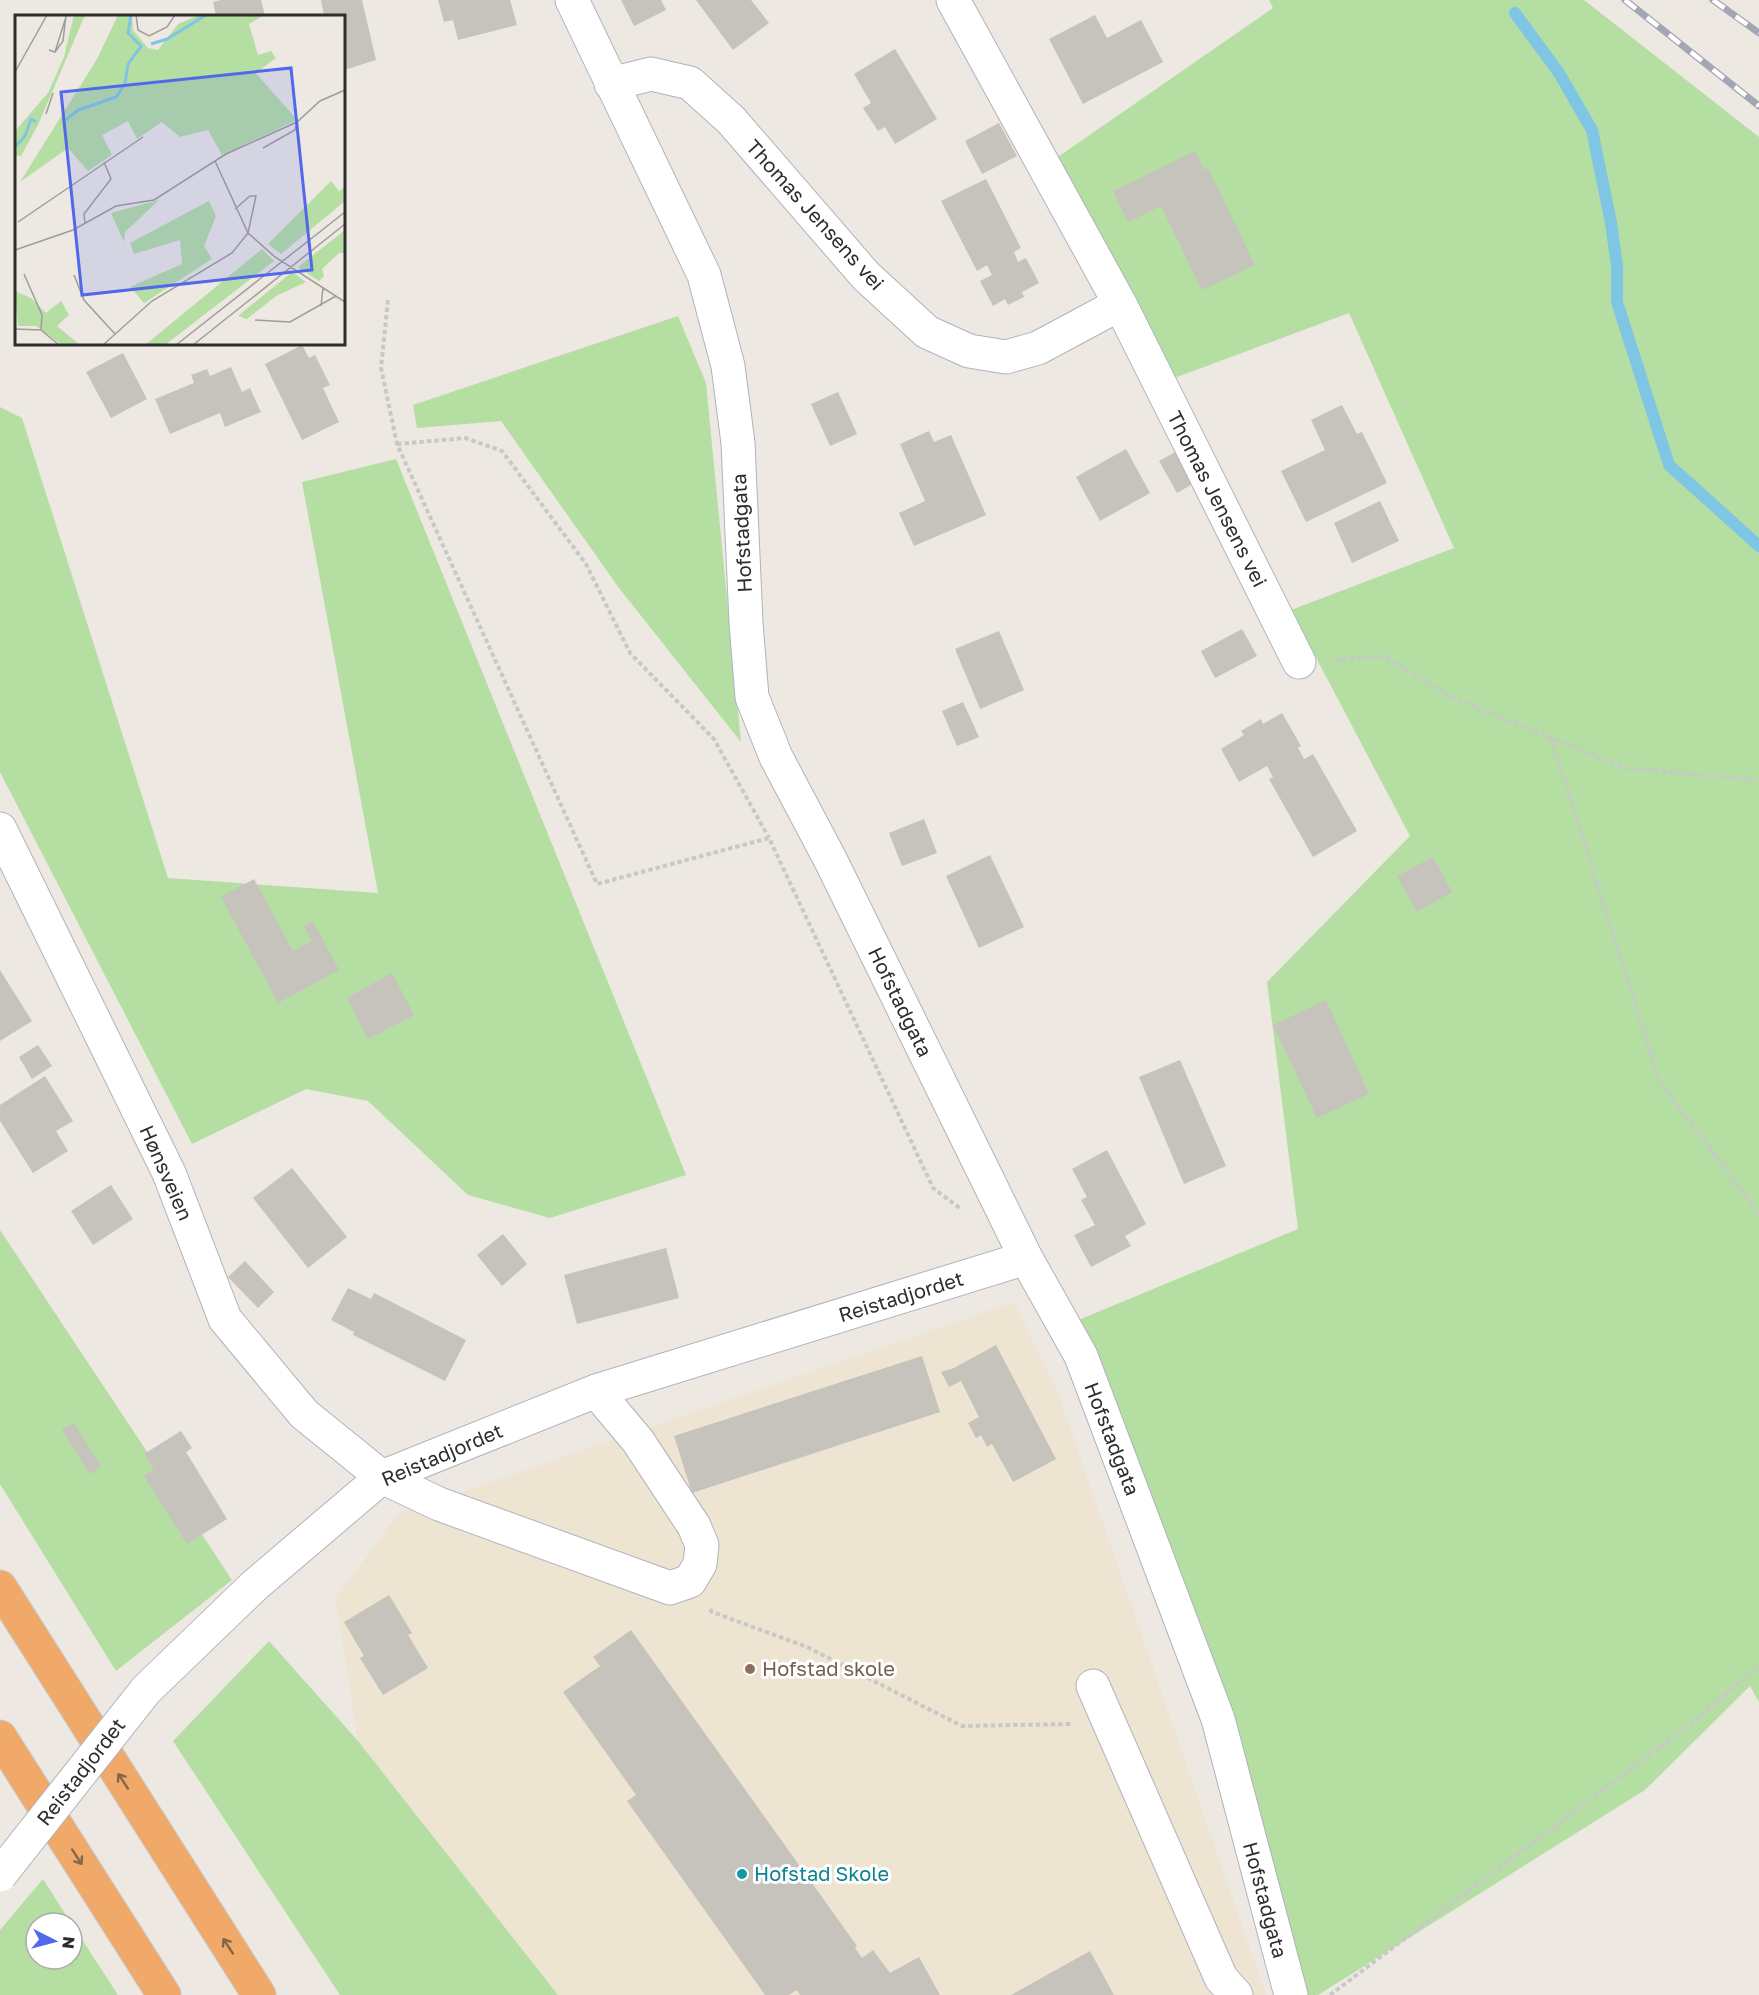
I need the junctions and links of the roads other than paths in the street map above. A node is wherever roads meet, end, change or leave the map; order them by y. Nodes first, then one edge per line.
1 (572, 0) edge
2 (953, 0) edge
3 (611, 84) junction
4 (1120, 304) junction
5 (1299, 662) road end
6 (0, 829) edge
7 (1026, 1258) junction
8 (596, 1391) junction
9 (382, 1478) junction
10 (0, 1587) edge
11 (1093, 1686) dead end
12 (0, 1737) edge
13 (0, 1875) edge
14 (164, 1995) edge
15 (259, 1995) edge
16 (1236, 1995) edge
17 (1291, 1995) edge

1 - 3 street, Hofstadgata
2 - 4 street, Thomas Jensens vei
3 - 4 street, Thomas Jensens vei
3 - 7 street, Hofstadgata
4 - 5 street, Thomas Jensens vei
6 - 9 street, Hønsveien
7 - 8 street, Reistadjordet
7 - 17 street, Hofstadgata
8 - 9 street, Reistadjordet
8 - 9 street, Hønsveien
9 - 13 street, Reistadjordet, bridge
15 -> 10 highway
11 - 16 street
12 -> 14 highway

